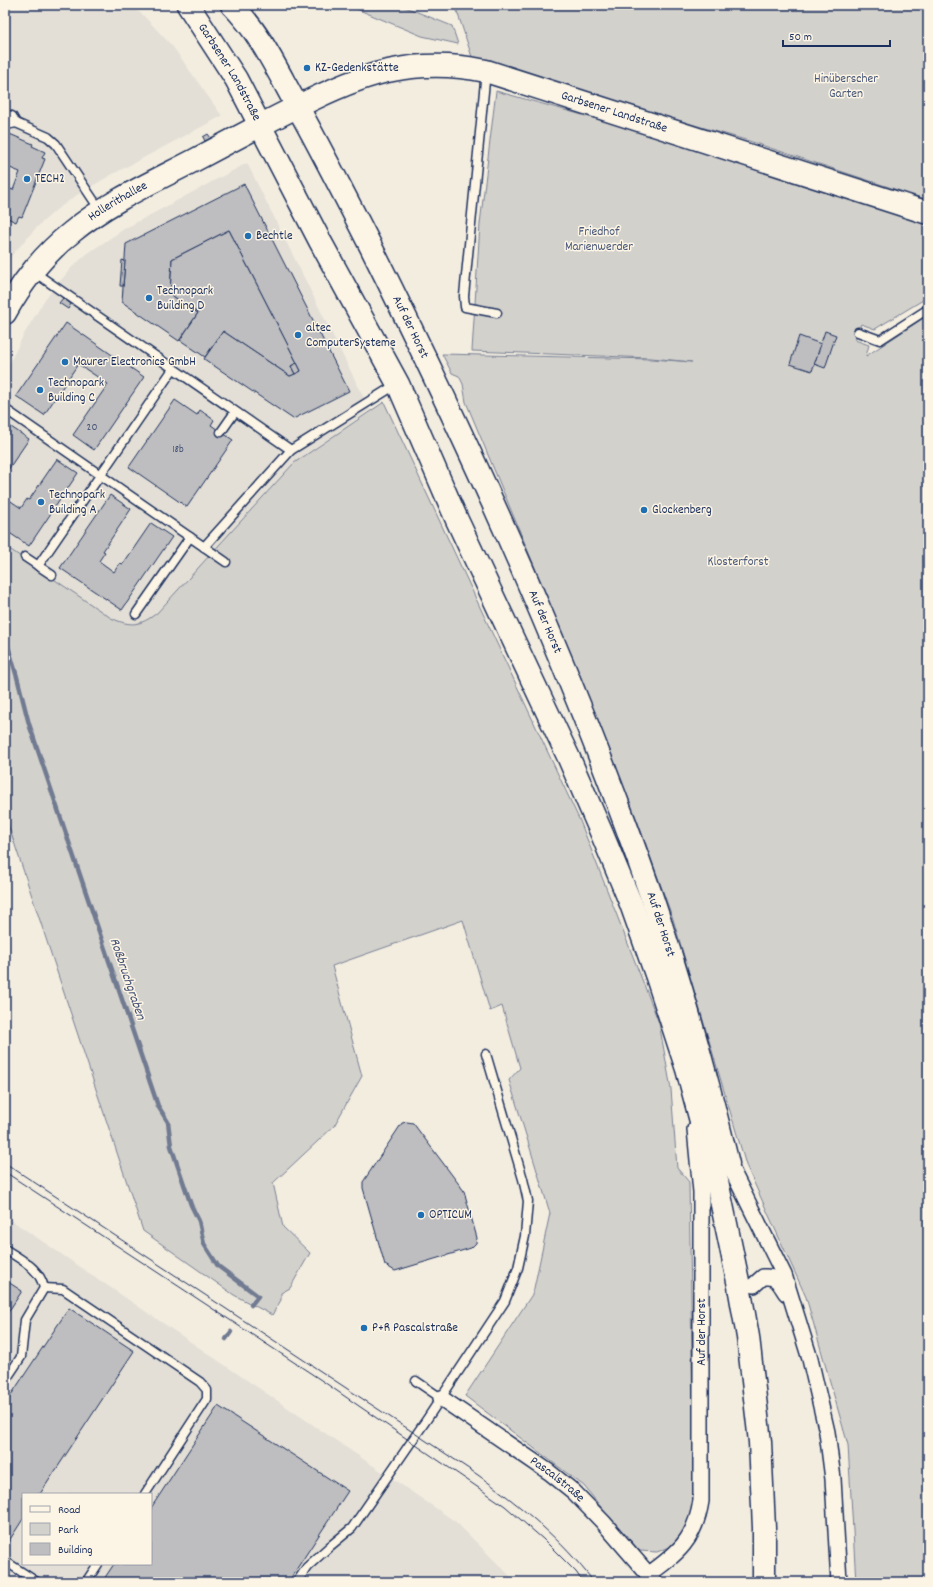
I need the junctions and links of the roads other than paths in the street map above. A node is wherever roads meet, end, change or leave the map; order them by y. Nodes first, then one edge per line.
1 (188, 5) edge
2 (232, 5) edge
3 (486, 70) junction
4 (298, 106) junction
5 (5, 114) edge
6 (16, 123) junction
7 (5, 124) edge
8 (260, 126) junction
9 (100, 211) junction
10 (928, 213) edge
11 (33, 271) junction
12 (7, 305) edge
13 (928, 309) edge
14 (497, 313) dead end
15 (858, 332) dead end
16 (173, 369) junction
17 (398, 384) junction
18 (5, 409) edge
19 (235, 412) junction
20 (221, 432) dead end
21 (291, 450) junction
22 (100, 475) junction
23 (190, 537) junction
24 (204, 547) junction
25 (25, 557) dead end
26 (226, 562) dead end
27 (38, 566) junction
28 (52, 575) dead end
29 (136, 614) dead end
30 (486, 1054) dead end
31 (687, 1069) junction
32 (728, 1162) junction
33 (5, 1249) edge
34 (754, 1286) junction
35 (44, 1288) junction
36 (792, 1304) junction
37 (5, 1381) edge
38 (416, 1381) dead end
39 (441, 1398) junction
40 (146, 1493) edge
41 (5, 1561) edge
42 (97, 1565) edge
43 (651, 1578) edge
44 (37, 1582) edge
45 (86, 1582) edge
46 (297, 1582) edge
47 (764, 1582) edge
48 (778, 1582) edge
49 (839, 1582) edge

1 - 8 street, Garbsener Landstraße
2 - 4 street
3 - 4 street, Garbsener Landstraße
3 - 10 street, Garbsener Landstraße
3 - 14 lane
4 - 8 street, Garbsener Landstraße
4 - 32 street, Auf der Horst
5 - 6 lane
6 - 7 lane
6 - 9 lane
8 - 9 street, Hollerithallee
8 - 17 street, Auf der Horst
9 - 11 street, Hollerithallee
11 - 12 street, Hollerithallee
11 - 16 lane
13 - 15 lane
16 - 19 lane
16 - 22 lane
17 - 21 lane
17 - 31 street, Auf der Horst
18 - 22 lane
19 - 20 lane
19 - 21 lane
21 - 24 lane
22 - 23 lane
22 - 27 lane
23 - 24 lane
23 - 29 lane
24 - 26 lane
25 - 27 lane
27 - 28 lane
30 - 39 lane
31 - 43 street, Auf der Horst
31 - 47 street, Auf der Horst
32 - 34 street, Auf der Horst
32 - 36 street, Auf der Horst
33 - 35 lane
34 - 36 street, Auf der Horst
34 - 48 street, Auf der Horst
35 - 37 lane
35 - 40 lane
36 - 49 street, Auf der Horst
38 - 39 lane
39 - 43 street, Pascalstraße
39 - 46 lane
41 - 44 lane
42 - 45 lane

